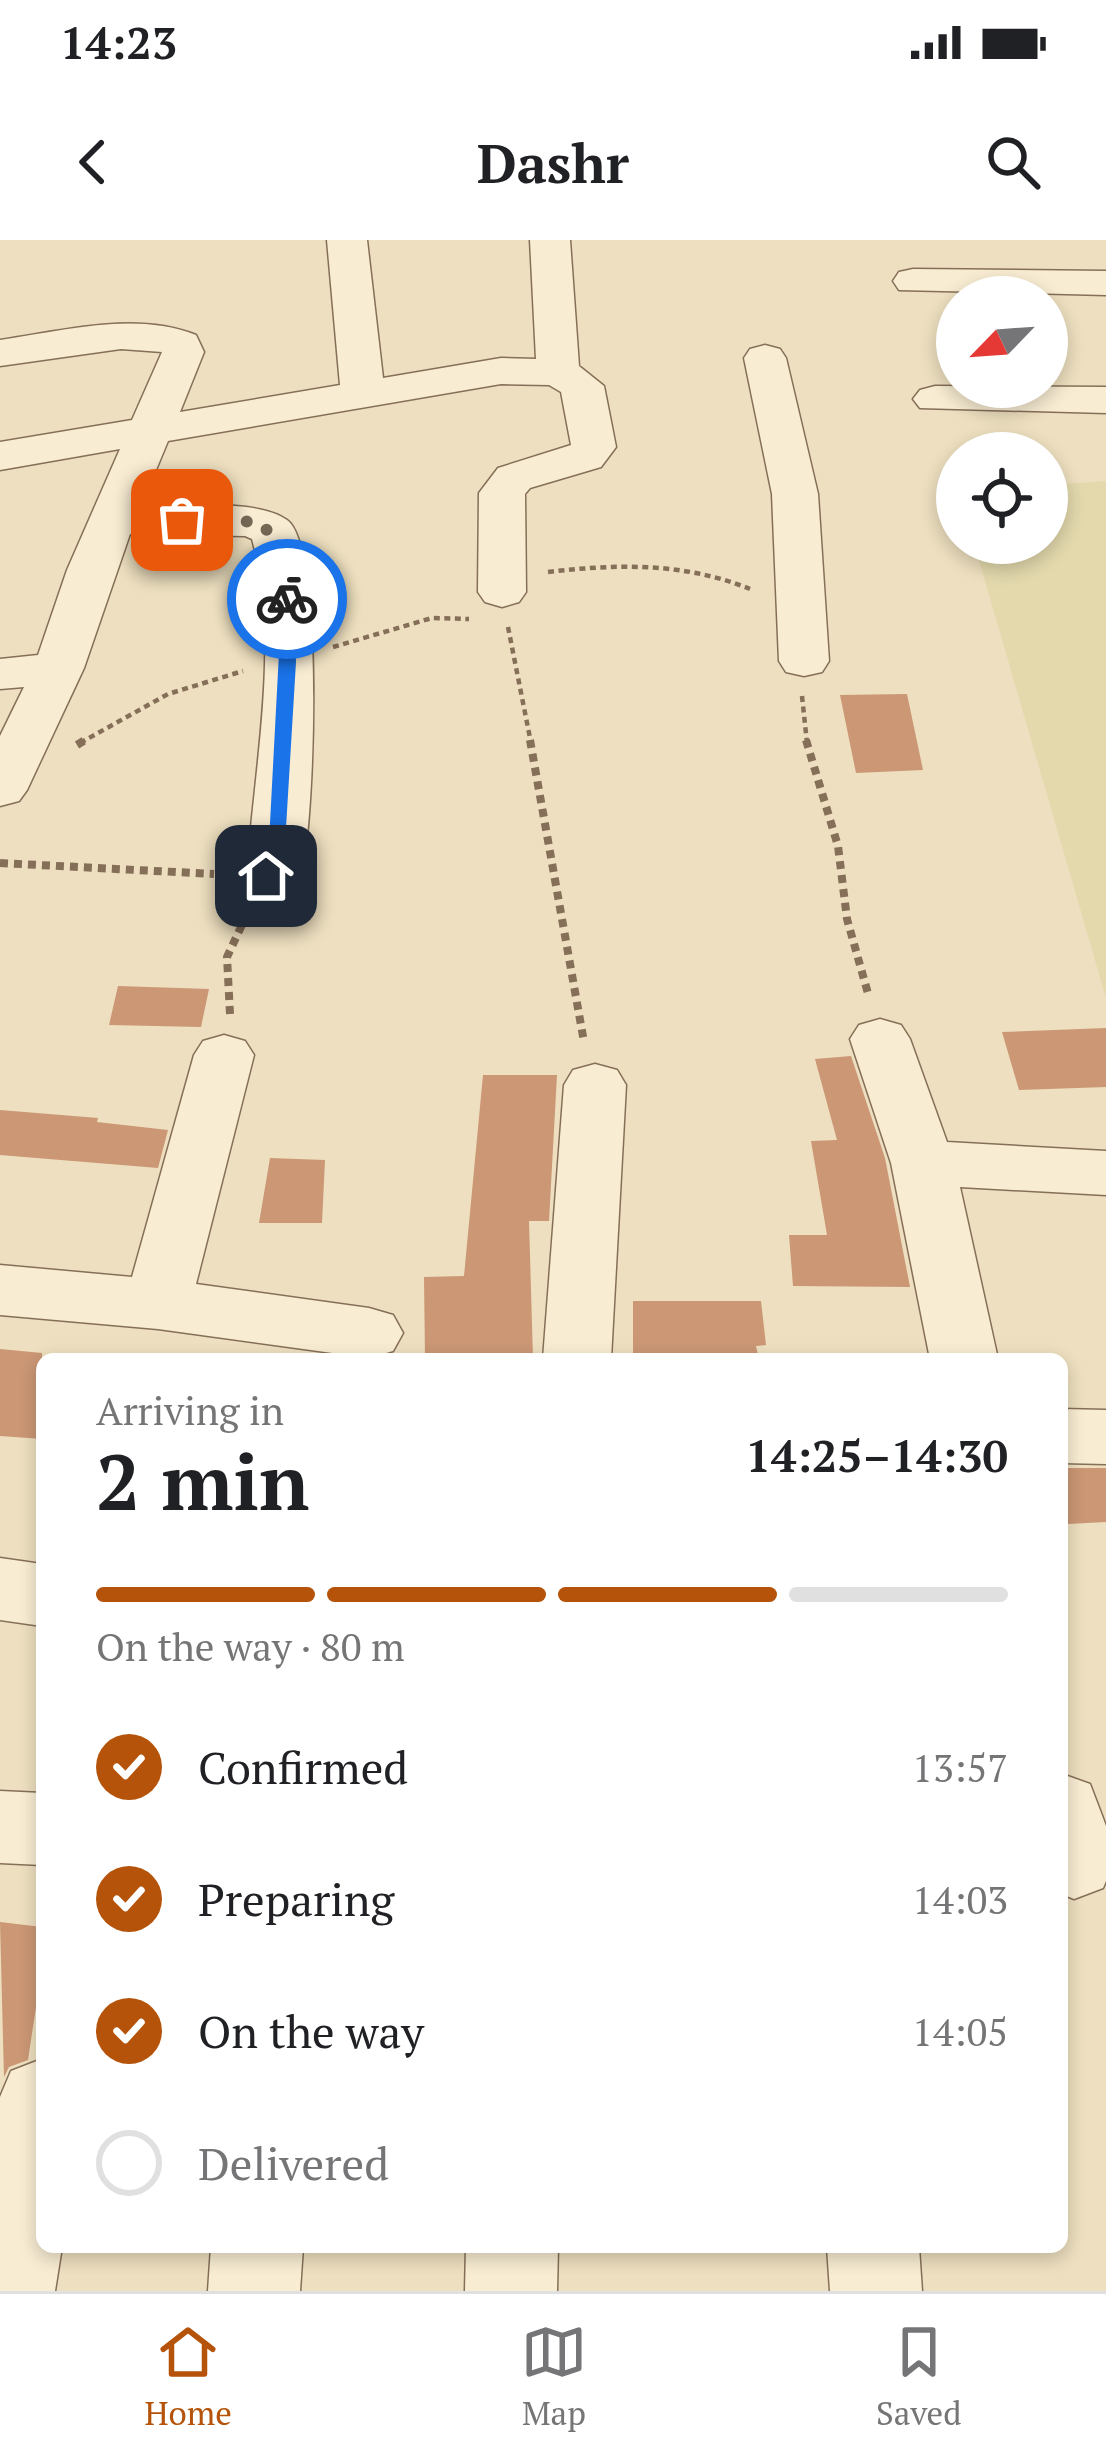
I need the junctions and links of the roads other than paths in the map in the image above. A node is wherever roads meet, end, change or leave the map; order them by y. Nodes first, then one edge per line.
1 (347, 240) edge
2 (550, 240) edge
3 (913, 281) dead end
4 (1106, 283) edge
5 (0, 352) edge
6 (765, 358) dead end
7 (559, 372) junction
8 (363, 395) junction
9 (934, 399) dead end
10 (1106, 400) edge
11 (151, 431) junction
12 (0, 456) edge
13 (112, 520) junction
14 (502, 592) road end
15 (804, 661) road end
16 (59, 668) junction
17 (0, 674) edge
18 (1, 788) edge
19 (266, 876) road end
20 (880, 1039) road end
21 (224, 1055) road end
22 (596, 1085) road end
23 (923, 1163) junction
24 (1106, 1173) edge
25 (0, 1291) edge
26 (158, 1304) junction
27 (369, 1333) dead end
28 (577, 1353) edge
29 (963, 1353) edge
30 (1068, 1436) edge
31 (1106, 1437) edge
32 (0, 1589) edge
33 (36, 1594) edge
34 (0, 1827) edge
35 (36, 1829) edge
36 (36, 2136) edge
37 (257, 2253) edge
38 (512, 2253) edge
39 (873, 2253) edge
40 (9, 2291) edge
41 (254, 2291) edge
42 (512, 2291) edge
43 (876, 2291) edge

1 - 8 street
2 - 7 street
3 - 4 street
5 - 11 street
6 - 15 street
7 - 8 street
7 - 14 street
8 - 11 street
9 - 10 street
11 - 12 street
11 - 13 street
13 - 16 street
13 - 19 street
16 - 17 street
16 - 18 street
20 - 23 street
21 - 26 street
22 - 28 street
23 - 24 street
23 - 29 street
25 - 26 street
26 - 27 street
30 - 31 street
32 - 33 street
34 - 35 street
36 - 40 street
37 - 41 street
38 - 42 street
39 - 43 street

